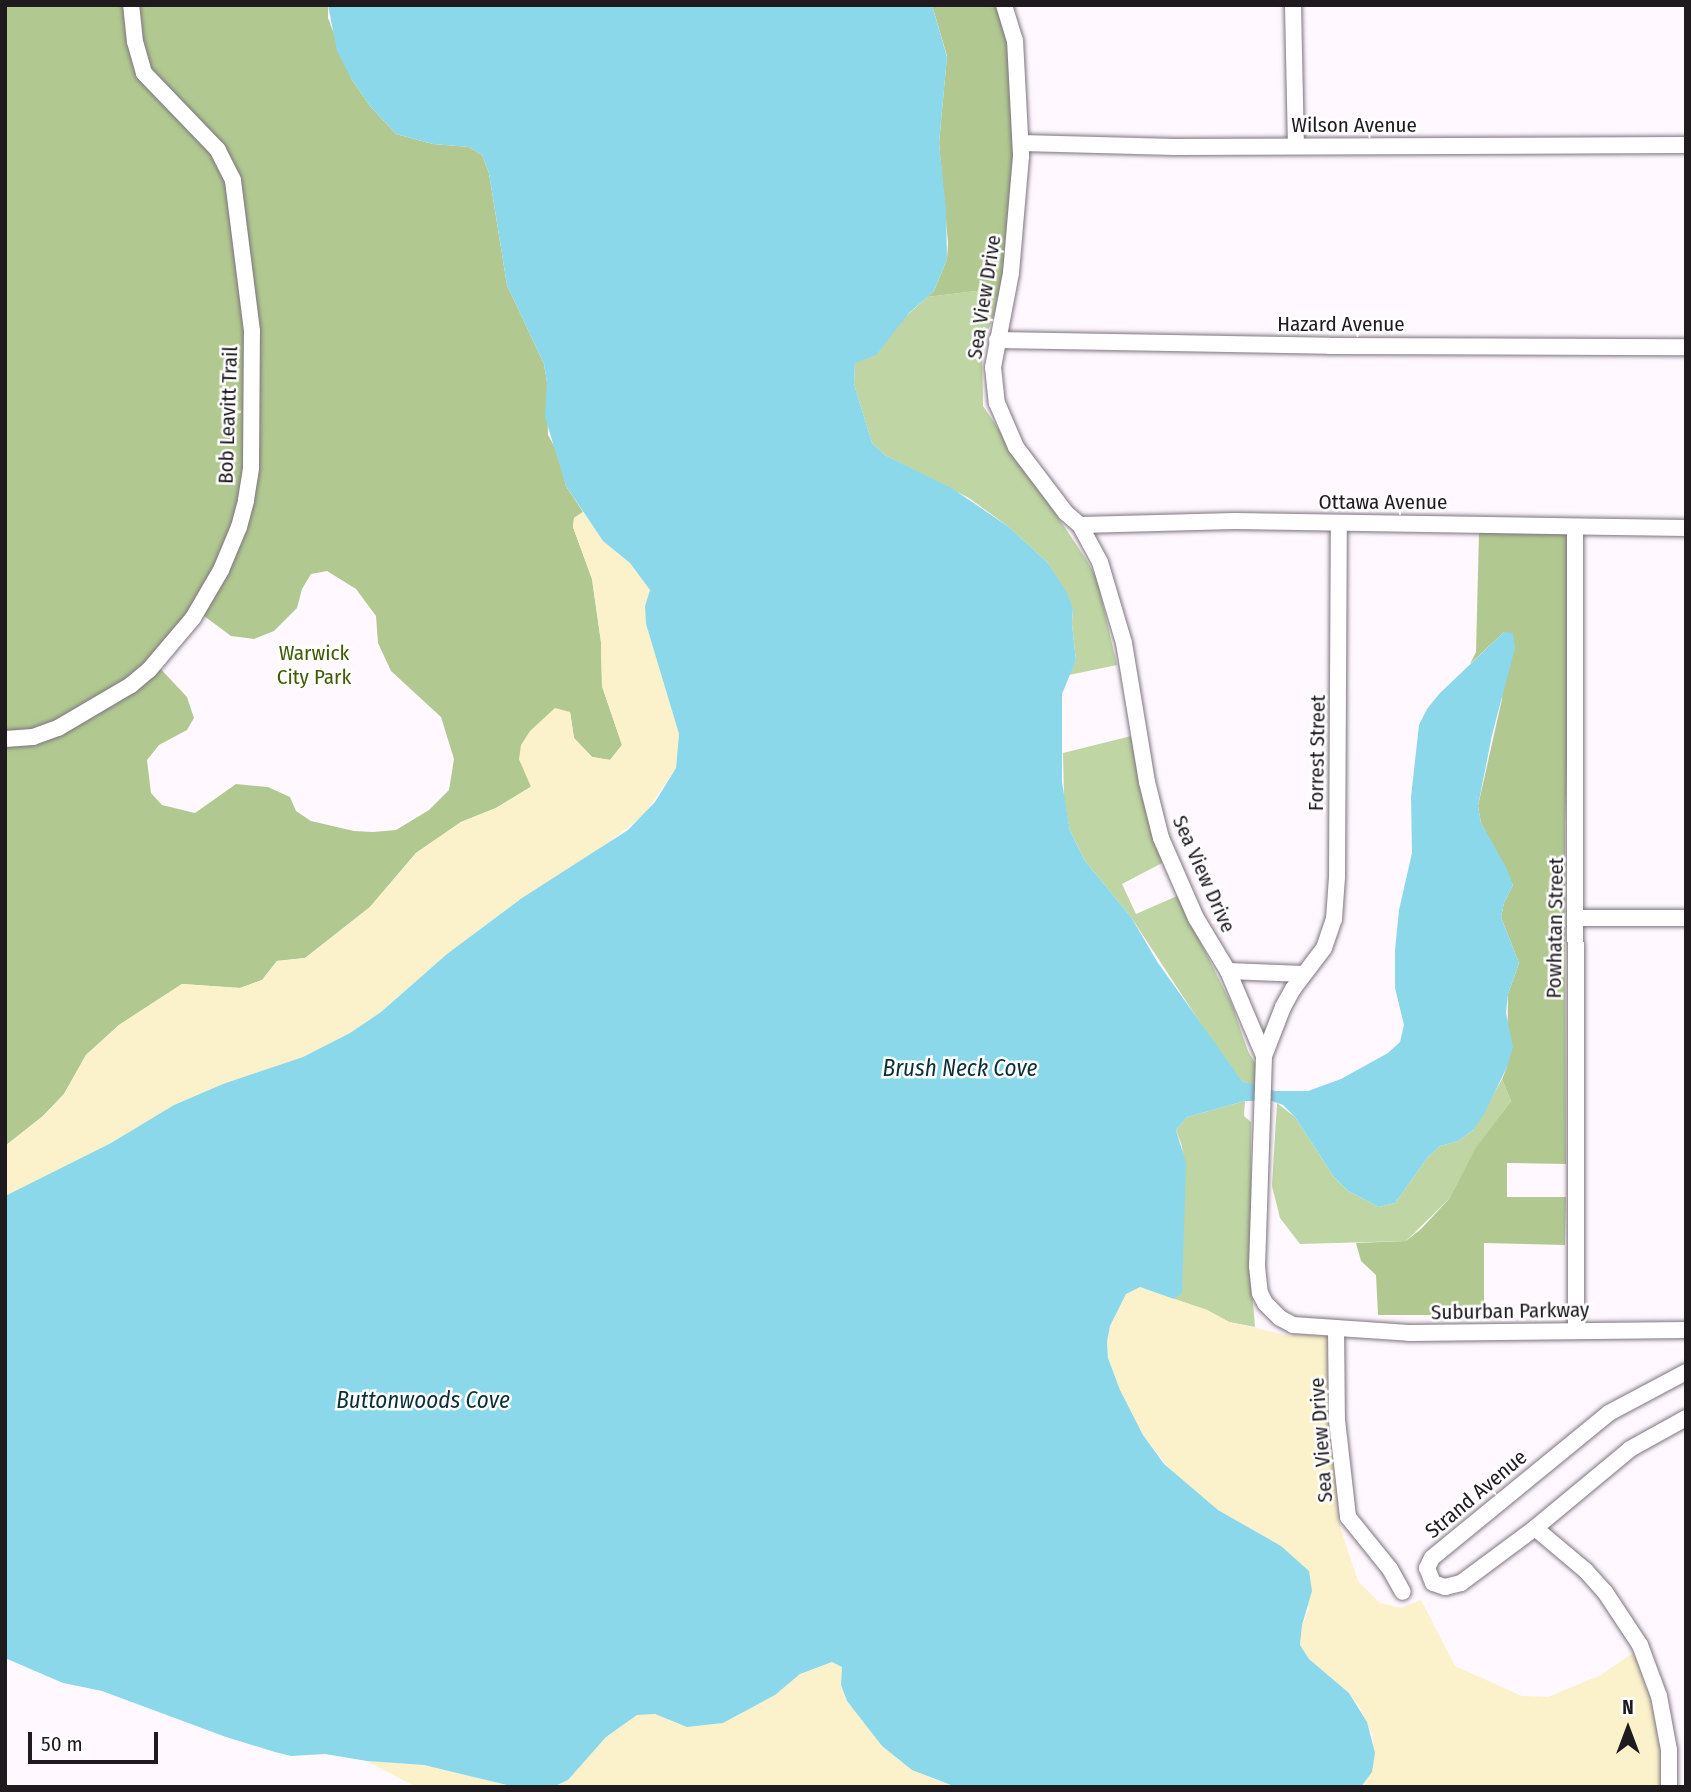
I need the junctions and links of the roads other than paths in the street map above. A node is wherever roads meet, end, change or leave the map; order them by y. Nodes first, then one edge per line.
1 (131, 5) edge
2 (1004, 5) edge
3 (1293, 5) edge
4 (1021, 144) junction
5 (1686, 145) edge
6 (1296, 146) junction
7 (997, 340) junction
8 (1686, 347) edge
9 (1339, 523) junction
10 (1080, 525) junction
11 (1575, 527) junction
12 (1686, 528) edge
13 (5, 739) edge
14 (1578, 918) junction
15 (1686, 918) edge
16 (1228, 971) junction
17 (1304, 974) junction
18 (1264, 1056) junction
19 (1336, 1328) junction
20 (1576, 1329) junction
21 (1686, 1330) edge
22 (1686, 1372) edge
23 (1686, 1418) edge
24 (1535, 1528) junction
25 (1403, 1592) dead end
26 (1669, 1787) edge

1 - 13 street, Bob Leavitt Trail
2 - 4 street, Sea View Drive
3 - 6 street
4 - 6 street, Wilson Avenue
4 - 7 street, Sea View Drive
5 - 6 street, Wilson Avenue
7 - 8 street, Hazard Avenue
7 - 10 street, Sea View Drive
9 - 10 street, Ottawa Avenue
9 - 11 street, Ottawa Avenue
9 - 17 street, Forrest Street
10 - 16 street, Sea View Drive
11 - 12 street, Ottawa Avenue
11 - 14 street, Powhatan Street
14 - 15 street
14 - 20 street, Powhatan Street
16 - 17 street
16 - 18 street, Sea View Drive
17 - 18 street, Forrest Street
18 - 19 street, Sea View Drive
19 - 20 street, Suburban Parkway
19 - 25 street, Sea View Drive
20 - 21 street, Suburban Parkway
22 - 24 street, Strand Avenue
23 - 24 street, Strand Avenue
24 - 26 street

